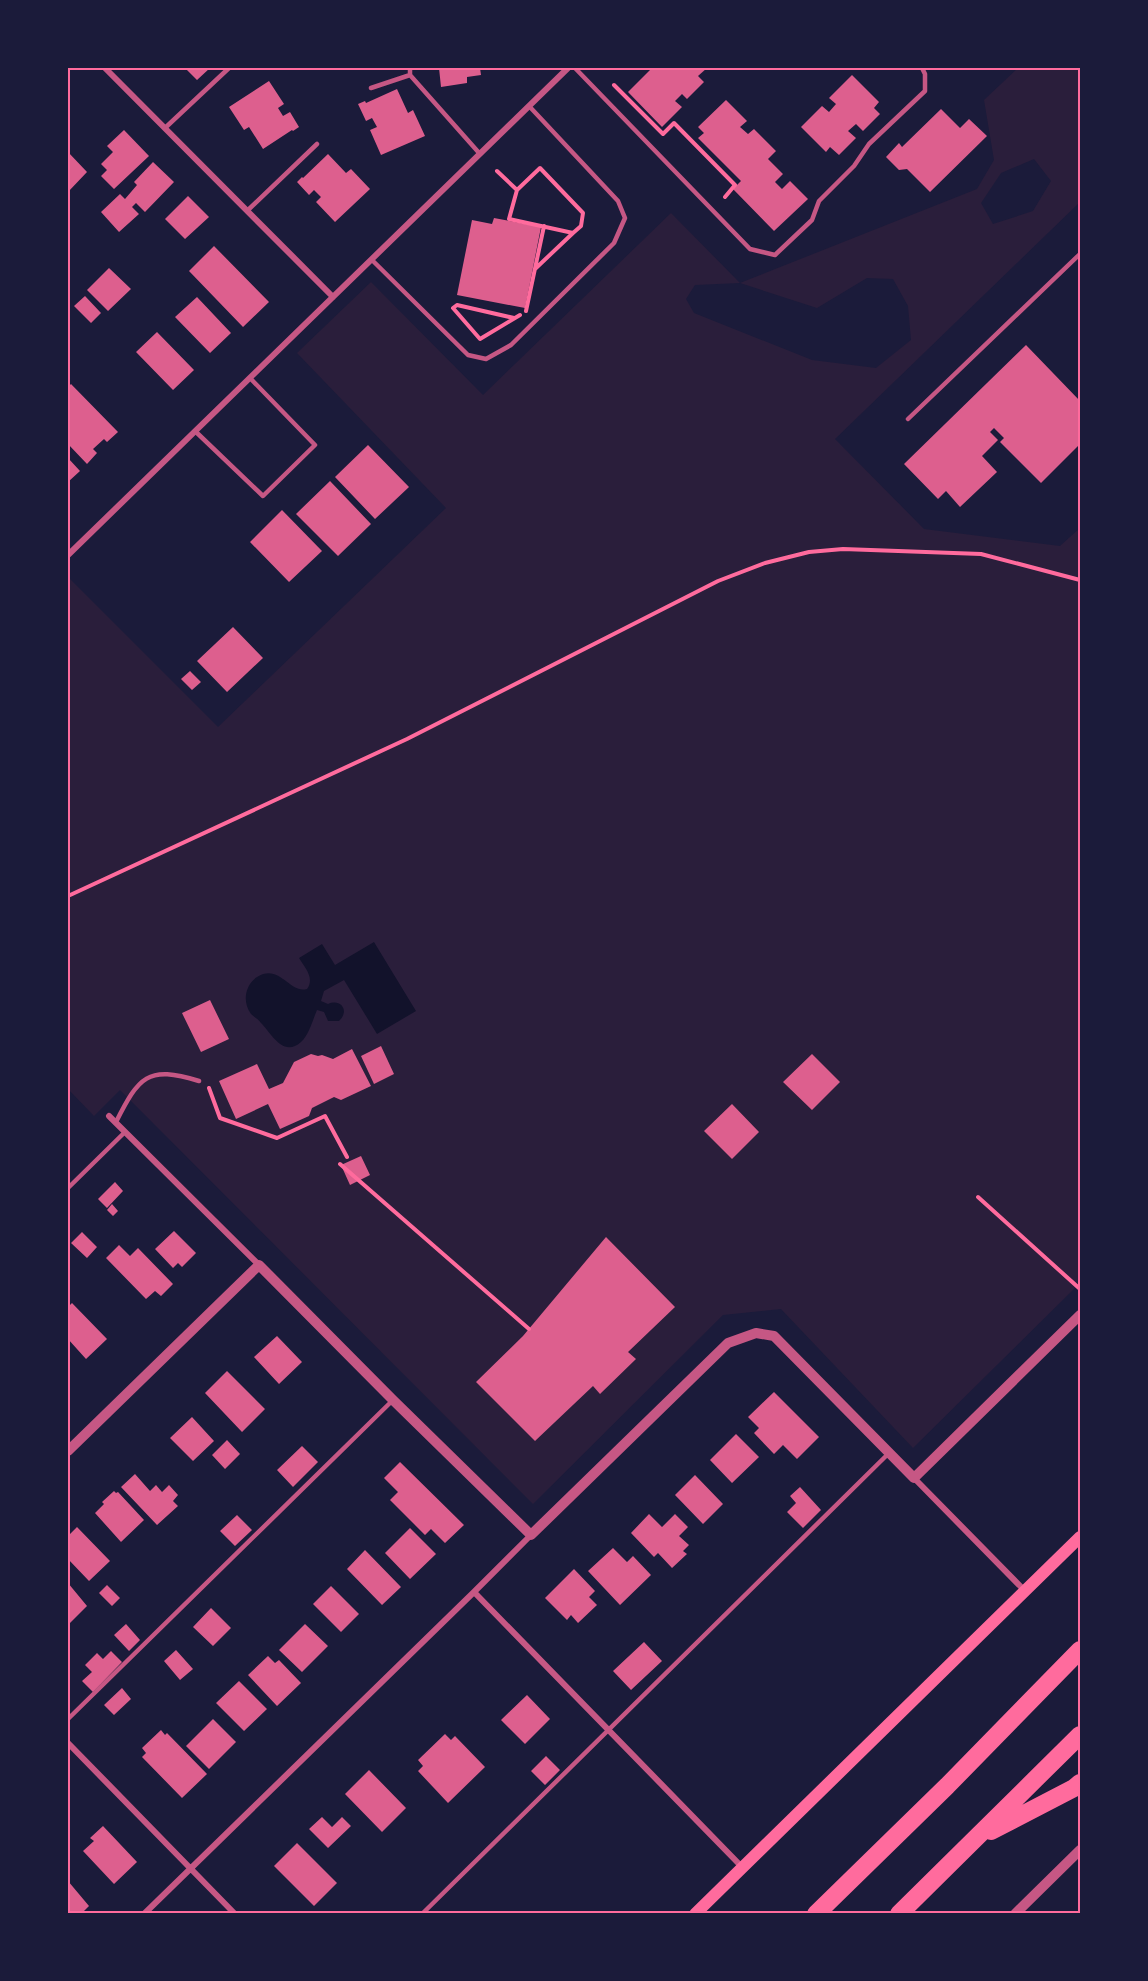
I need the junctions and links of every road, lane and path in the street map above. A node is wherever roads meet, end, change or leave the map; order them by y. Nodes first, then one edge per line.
1 (105, 68) edge
2 (229, 68) edge
3 (410, 68) edge
4 (568, 68) edge
5 (575, 68) edge
6 (922, 68) edge
7 (410, 75) junction
8 (608, 79) dead end
9 (371, 88) dead end
10 (529, 106) junction
11 (165, 128) junction
12 (317, 144) dead end
13 (480, 154) junction
14 (496, 171) dead end
15 (517, 190) junction
16 (725, 197) dead end
17 (247, 211) junction
18 (544, 226) junction
19 (573, 233) junction
20 (1080, 254) edge
21 (372, 260) junction
22 (535, 270) junction
23 (333, 297) junction
24 (514, 318) junction
25 (250, 378) junction
26 (908, 419) dead end
27 (195, 431) junction
28 (68, 555) edge
29 (1080, 580) edge
30 (68, 896) edge
31 (199, 1081) joint
32 (110, 1116) dead end
33 (116, 1122) junction
34 (125, 1132) junction
35 (347, 1157) dead end
36 (340, 1164) dead end
37 (68, 1188) edge
38 (978, 1197) dead end
39 (259, 1265) junction
40 (1080, 1289) edge
41 (1080, 1315) edge
42 (529, 1329) dead end
43 (393, 1400) junction
44 (68, 1451) edge
45 (889, 1453) junction
46 (914, 1478) junction
47 (531, 1535) junction
48 (1080, 1537) edge
49 (474, 1592) junction
50 (1025, 1592) junction
51 (1080, 1650) edge
52 (68, 1719) edge
53 (607, 1730) junction
54 (1080, 1735) edge
55 (68, 1743) edge
56 (1080, 1783) edge
57 (976, 1838) junction
58 (1080, 1850) edge
59 (742, 1868) junction
60 (190, 1869) junction
61 (144, 1914) edge
62 (235, 1914) edge
63 (422, 1914) edge
64 (695, 1914) edge
65 (816, 1914) edge
66 (899, 1914) edge
67 (1015, 1914) edge

1 - 11 street
2 - 11 lane
3 - 7 lane
4 - 10 street
5 - 6 lane
7 - 9 lane
7 - 13 lane
8 - 16 path
10 - 13 street
10 - 21 lane
11 - 17 street
12 - 17 lane
13 - 21 street
14 - 15 path
15 - 18 path
15 - 19 path
17 - 23 street
18 - 19 path
18 - 22 path
19 - 22 path
20 - 26 lane
21 - 23 street
22 - 24 path
23 - 25 street
24 - 24 path
25 - 27 street
25 - 27 lane
27 - 28 street
29 - 30 path
31 - 33 lane
31 - 35 path
32 - 33 street
33 - 34 street
34 - 37 lane
34 - 39 street
36 - 42 path
38 - 40 path
39 - 43 street
39 - 44 street
41 - 46 street
43 - 47 street
43 - 52 lane
45 - 46 street
45 - 47 street
45 - 53 lane
46 - 50 street
47 - 49 street
48 - 50 main road
49 - 53 street
49 - 60 street
50 - 59 main road
51 - 65 highway
53 - 59 street
53 - 63 lane
54 - 57 highway
55 - 60 street
56 - 57 highway
57 - 66 highway
58 - 67 street
59 - 64 main road
60 - 61 street
60 - 62 street

